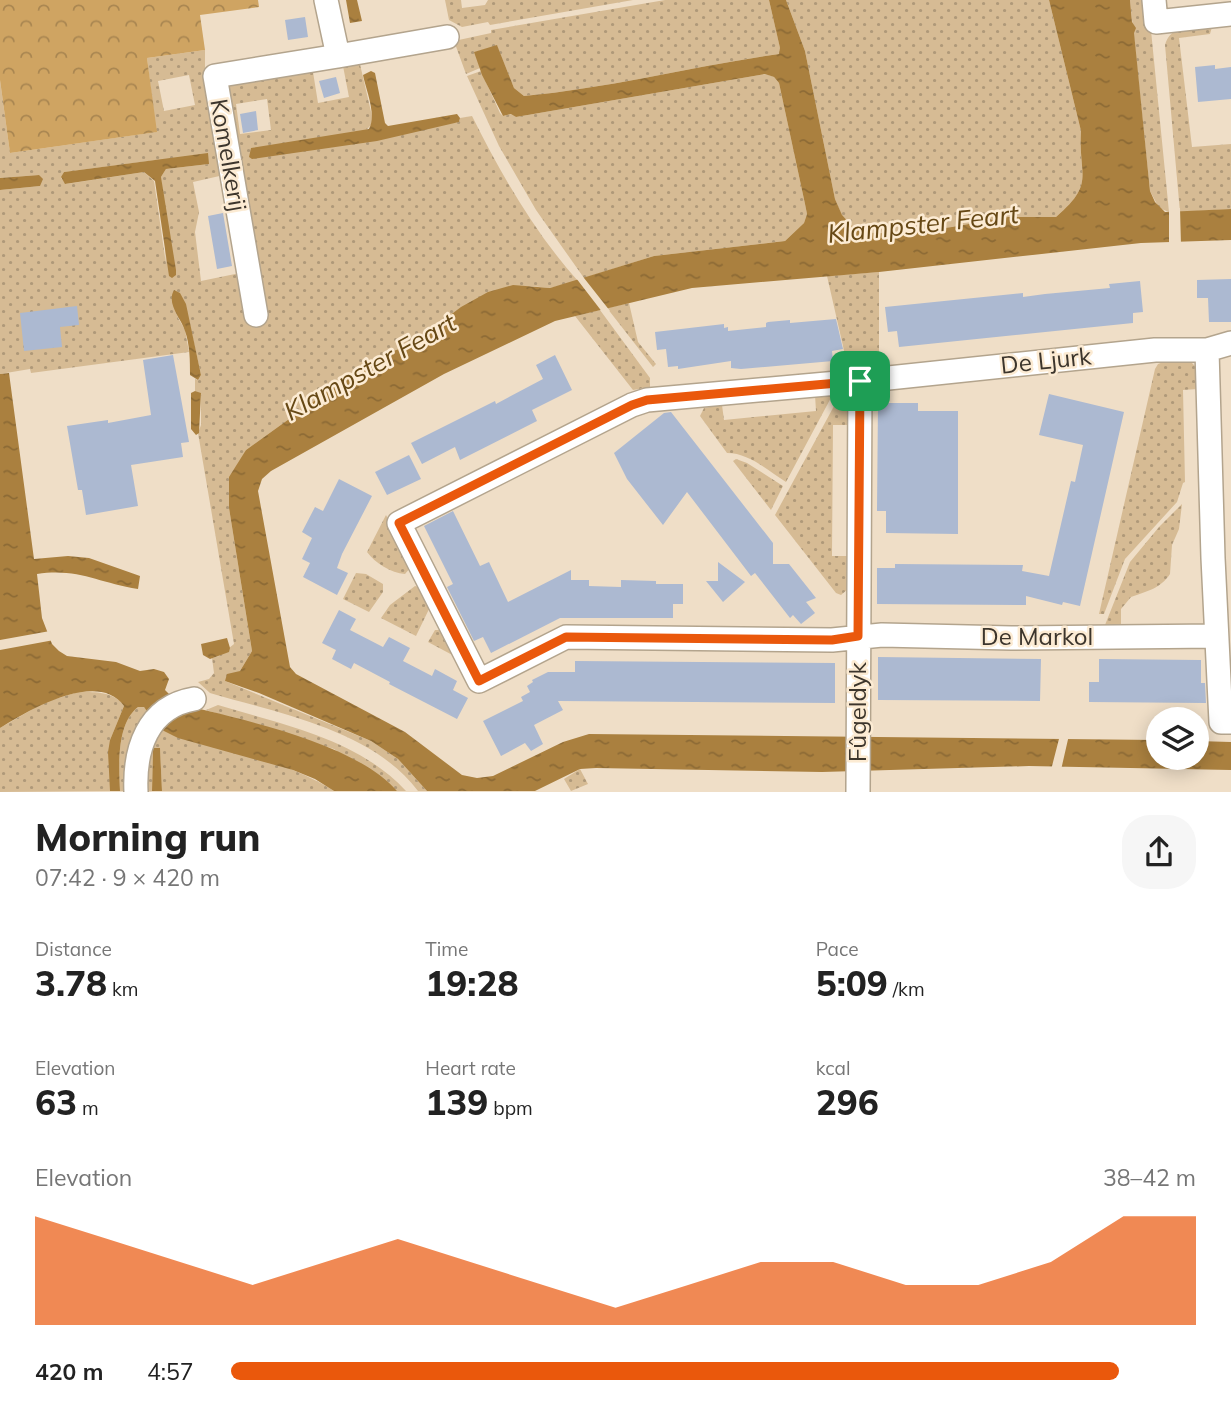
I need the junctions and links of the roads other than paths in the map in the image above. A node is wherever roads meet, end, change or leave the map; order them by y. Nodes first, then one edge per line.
1 (326, 0) edge
2 (1154, 0) edge
3 (1231, 14) edge
4 (447, 37) dead end
5 (338, 56) junction
6 (256, 315) dead end
7 (1231, 343) edge
8 (1207, 350) junction
9 (860, 381) junction
10 (1222, 558) edge
11 (858, 636) junction
12 (1216, 636) junction
13 (194, 699) dead end
14 (1226, 722) edge
15 (858, 788) edge
16 (136, 792) edge

1 - 5 street
2 - 3 street
4 - 5 street, Komelkerij
5 - 6 street, Komelkerij
7 - 8 street, De Ljurk
8 - 9 street, De Ljurk
8 - 10 street
9 - 11 street, Fûgeldyk
9 - 11 street, De Ljurk
10 - 12 street
11 - 12 street, De Markol
11 - 15 street, Fûgeldyk
12 - 14 street
13 - 16 street

